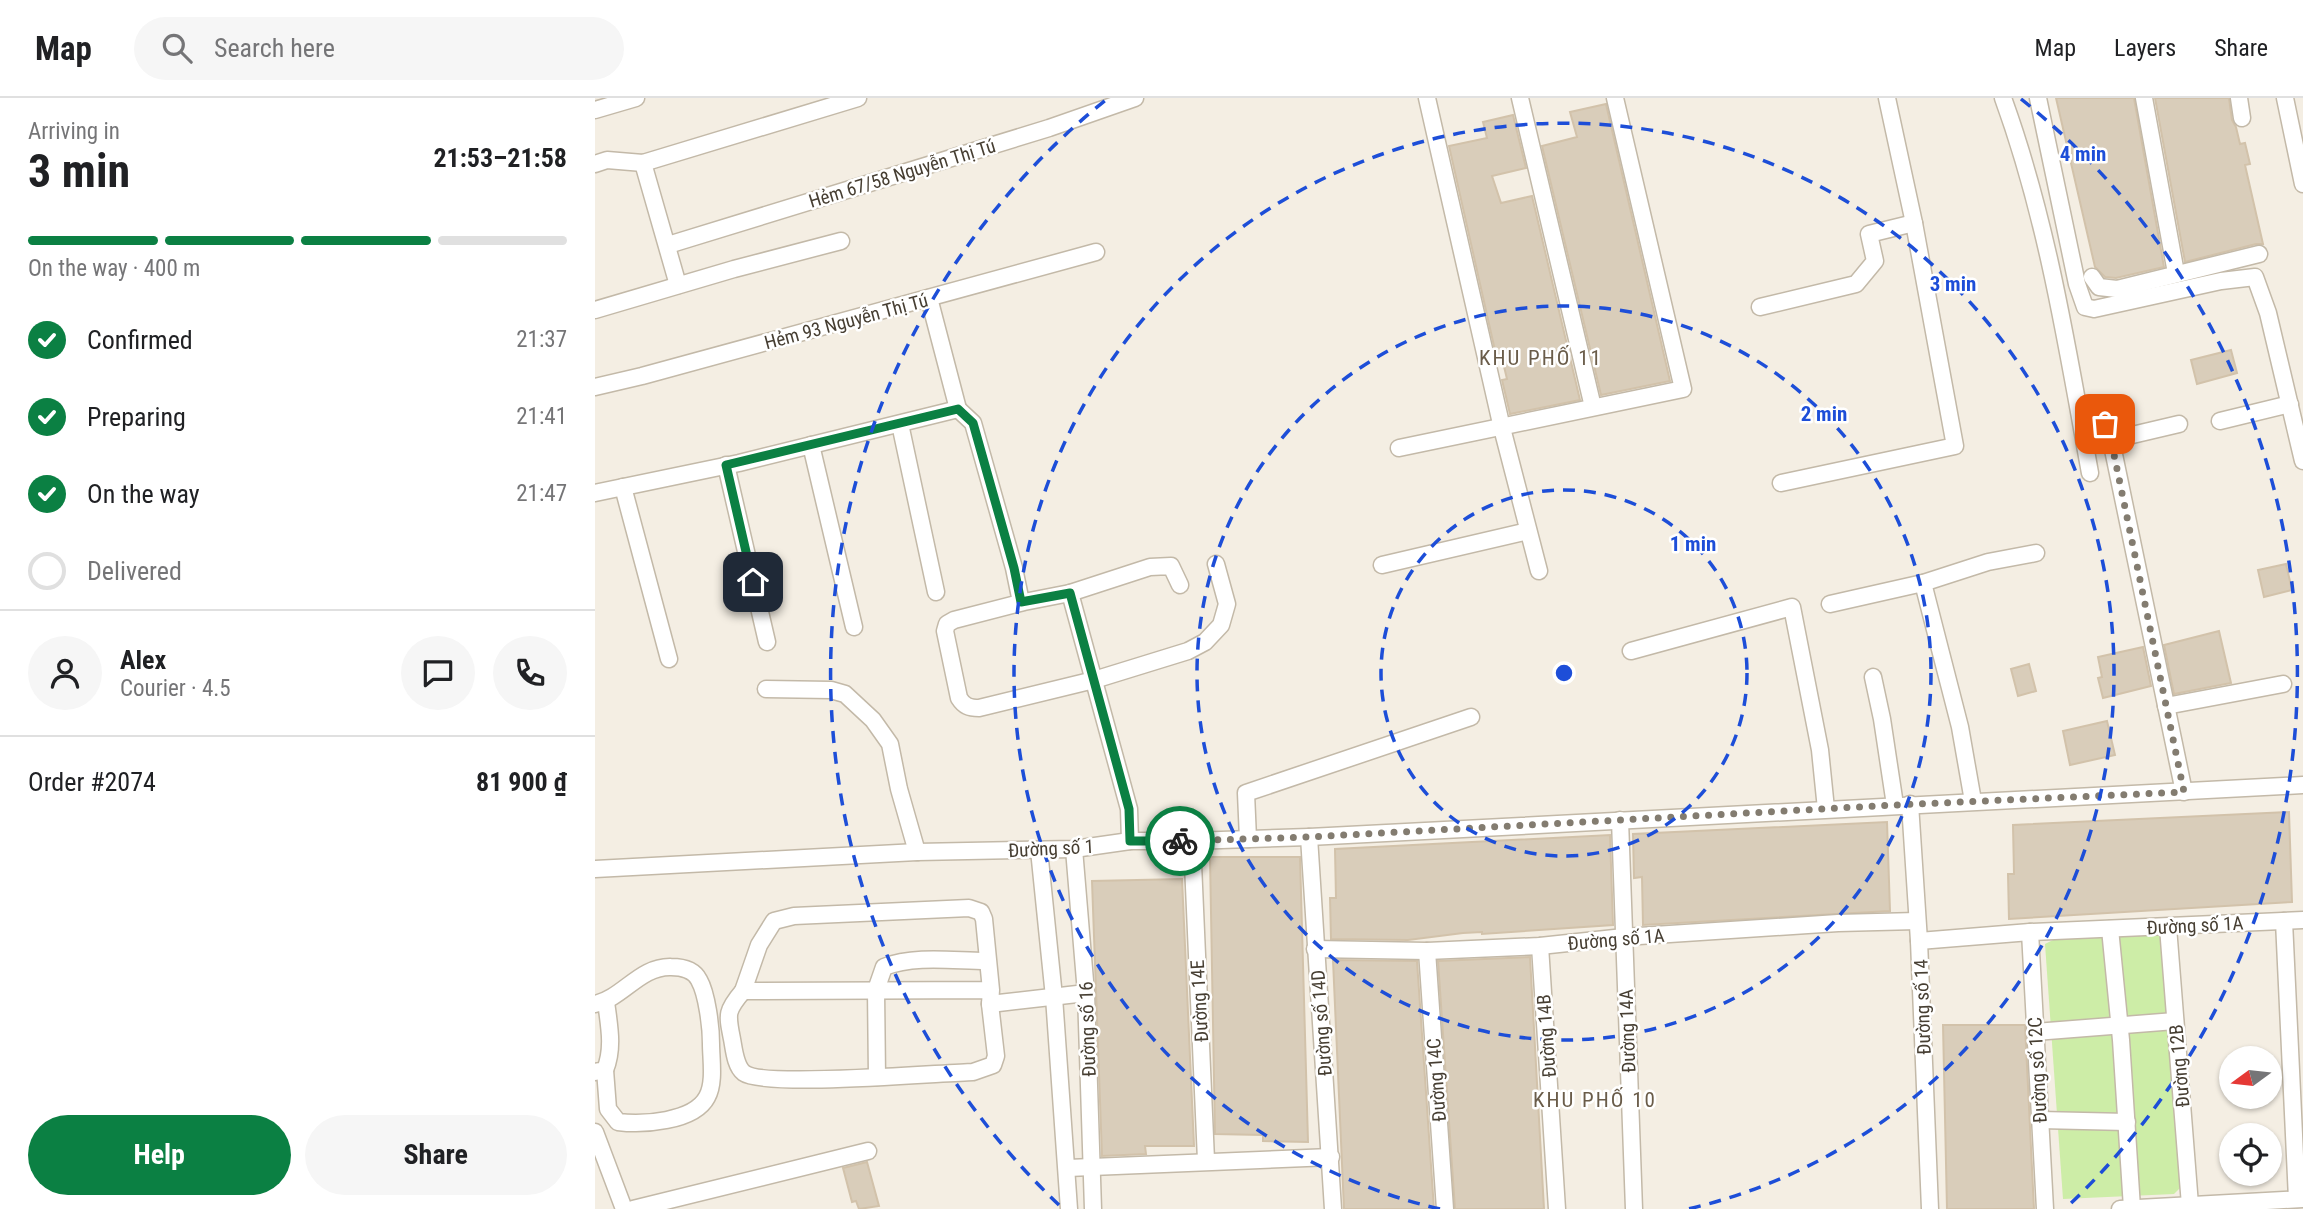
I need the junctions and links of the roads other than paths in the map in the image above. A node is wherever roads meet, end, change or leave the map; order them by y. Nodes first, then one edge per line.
1 (636, 98) edge
2 (858, 98) edge
3 (1135, 98) edge
4 (1427, 98) edge
5 (1520, 98) edge
6 (1615, 98) edge
7 (1887, 98) edge
8 (2003, 98) edge
9 (2038, 98) edge
10 (2144, 98) edge
11 (2239, 98) edge
12 (2285, 98) edge
13 (595, 110) edge
14 (2242, 118) dead end
15 (643, 163) junction
16 (595, 164) edge
17 (2303, 184) edge
18 (1914, 223) junction
19 (841, 241) dead end
20 (668, 245) junction
21 (1096, 252) dead end
22 (2259, 254) dead end
23 (2176, 273) junction
24 (2092, 277) dead end
25 (678, 285) junction
26 (929, 298) junction
27 (1760, 307) dead end
28 (595, 310) edge
29 (595, 387) edge
30 (2290, 404) junction
31 (1593, 407) junction
32 (958, 409) junction
33 (2220, 421) dead end
34 (900, 424) junction
35 (2105, 424) dead end
36 (2179, 424) dead end
37 (1502, 428) junction
38 (2111, 440) junction
39 (811, 445) junction
40 (1399, 448) dead end
41 (2303, 461) edge
42 (726, 465) junction
43 (2090, 473) dead end
44 (1781, 483) dead end
45 (623, 487) junction
46 (595, 493) edge
47 (1528, 531) junction
48 (2036, 552) dead end
49 (1216, 564) dead end
50 (1382, 565) dead end
51 (1539, 571) dead end
52 (1923, 583) junction
53 (1180, 585) dead end
54 (936, 592) dead end
55 (1070, 593) junction
56 (1021, 602) junction
57 (1830, 604) dead end
58 (855, 627) dead end
59 (767, 642) dead end
60 (1631, 651) dead end
61 (669, 659) dead end
62 (1873, 677) dead end
63 (1094, 680) junction
64 (2283, 684) dead end
65 (766, 689) dead end
66 (2166, 706) junction
67 (1471, 717) dead end
68 (2303, 785) edge
69 (2184, 792) junction
70 (1973, 801) junction
71 (1902, 805) junction
72 (1826, 809) junction
73 (1620, 820) junction
74 (1309, 837) junction
75 (1248, 839) junction
76 (1130, 841) junction
77 (1192, 841) junction
78 (1074, 849) junction
79 (1039, 850) junction
80 (917, 852) junction
81 (595, 869) edge
82 (2303, 920) edge
83 (1917, 921) junction
84 (2284, 921) junction
85 (2168, 927) junction
86 (2110, 929) junction
87 (2029, 932) junction
88 (1624, 937) junction
89 (1919, 941) junction
90 (1540, 946) junction
91 (1315, 949) junction
92 (1427, 951) junction
93 (986, 961) junction
94 (876, 990) junction
95 (743, 991) junction
96 (1086, 993) junction
97 (991, 997) junction
98 (1054, 997) junction
99 (600, 1003) edge
100 (2175, 1021) junction
101 (2119, 1024) junction
102 (2035, 1032) junction
103 (600, 1071) edge
104 (877, 1077) junction
105 (2040, 1120) junction
106 (2127, 1122) junction
107 (595, 1132) edge
108 (867, 1151) dead end
109 (1331, 1157) junction
110 (1206, 1160) junction
111 (1091, 1166) junction
112 (1068, 1168) junction
113 (2300, 1199) edge
114 (2190, 1205) junction
115 (2132, 1208) edge
116 (624, 1209) edge
117 (633, 1209) edge
118 (1069, 1209) edge
119 (1093, 1209) edge
120 (1333, 1209) edge
121 (1445, 1209) edge
122 (1557, 1209) edge
123 (1634, 1209) edge
124 (1930, 1209) edge
125 (2045, 1209) edge
126 (2120, 1209) edge

1 - 13 street
2 - 15 street
3 - 20 street, Hẻm 67/58 Nguyễn Thị Tú
4 - 37 street
5 - 31 street
6 - 31 street
7 - 18 street
8 - 43 street
9 - 30 street
10 - 23 street
11 - 14 street
12 - 17 street
15 - 16 street
15 - 20 street
18 - 27 street
18 - 44 street
19 - 25 street
20 - 25 street
21 - 26 street, Hẻm 93 Nguyễn Thị Tú
22 - 23 street
23 - 24 street
25 - 28 street
26 - 29 street, Hẻm 93 Nguyễn Thị Tú
26 - 32 street
30 - 33 street
30 - 41 street
31 - 37 street
32 - 34 street
32 - 56 street
34 - 39 street
34 - 54 street
35 - 38 street
36 - 38 street
37 - 40 street
37 - 47 street
38 - 66 street
39 - 42 street
39 - 58 street
42 - 45 street
42 - 59 street
45 - 46 street
45 - 61 street
47 - 50 street
47 - 51 street
48 - 52 street
49 - 63 street
52 - 57 street
52 - 70 street
53 - 55 street
55 - 56 street
55 - 63 street
56 - 63 street
60 - 72 street
62 - 71 street, Đường số 14
63 - 76 street
64 - 66 street
65 - 80 street
66 - 69 street
67 - 75 street
68 - 69 street, Đường số 1
69 - 70 street, Đường số 1
70 - 71 street, Đường số 1
71 - 72 street, Đường số 1
71 - 83 street, Đường số 14
72 - 73 street, Đường số 1
73 - 74 street, Đường số 1
73 - 88 street, Đường 14A
74 - 75 street, Đường số 1
74 - 91 street, Đường số 14D
75 - 77 street, Đường số 1
76 - 77 street, Đường số 1
76 - 78 street, Đường số 1
77 - 110 street, Đường 14E
78 - 79 street, Đường số 1
78 - 96 street, Đường số 16
79 - 80 street, Đường số 1
79 - 98 street, Đường số 16
80 - 81 street, Đường số 1
82 - 84 street, Đường số 1A
83 - 88 street, Đường số 1A
83 - 89 street, Đường số 14
84 - 85 street, Đường số 1A
84 - 113 street
85 - 86 street, Đường số 1A
85 - 100 street, Đường 12B
86 - 87 street, Đường số 1A
86 - 101 street
87 - 89 street, Đường số 1A
87 - 102 street, Đường số 12C
88 - 90 street, Đường số 1A
88 - 123 street, Đường 14A
89 - 124 street, Đường số 14
90 - 92 street, Đường số 1A
90 - 122 street, Đường 14B
91 - 92 street, Đường số 1A
91 - 109 street, Đường số 14D
92 - 121 street, Đường 14C
93 - 94 street
93 - 95 street
93 - 97 street
94 - 95 street
94 - 97 street
94 - 104 street
95 - 104 street
96 - 98 street
96 - 111 street, Đường số 16
97 - 98 street
97 - 104 street
98 - 112 street, Đường số 16
99 - 103 street
99 - 103 street
100 - 101 street
100 - 114 street, Đường 12B
101 - 102 street
101 - 106 street
102 - 105 street, Đường số 12C
105 - 106 street
105 - 125 street, Đường số 12C
106 - 115 street
107 - 116 street
108 - 117 street
109 - 110 street
109 - 120 street, Đường số 14D
110 - 111 street
111 - 112 street
111 - 119 street, Đường số 16
112 - 118 street, Đường số 16
113 - 114 street
114 - 115 street
115 - 126 street

